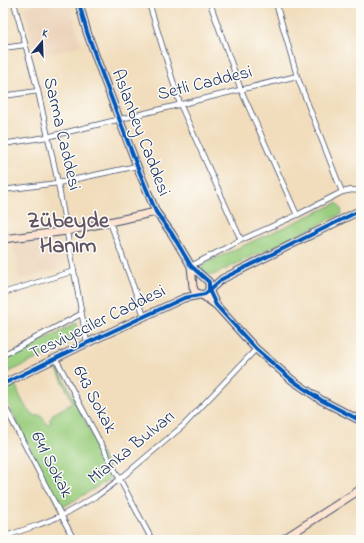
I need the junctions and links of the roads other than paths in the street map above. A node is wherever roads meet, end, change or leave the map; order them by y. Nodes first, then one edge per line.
1 (7, 3) edge
2 (14, 3) edge
3 (79, 3) edge
4 (149, 3) edge
5 (210, 3) edge
6 (276, 3) edge
7 (3, 4) edge
8 (25, 45) junction
9 (3, 48) edge
10 (297, 76) junction
11 (241, 90) junction
12 (38, 91) junction
13 (3, 96) edge
14 (180, 104) junction
15 (120, 120) junction
16 (48, 137) junction
17 (3, 144) edge
18 (136, 166) junction
19 (58, 183) junction
20 (3, 190) edge
21 (361, 191) edge
22 (342, 192) junction
23 (361, 210) edge
24 (156, 212) junction
25 (298, 215) junction
26 (110, 222) junction
27 (67, 231) junction
28 (3, 239) edge
29 (241, 240) junction
30 (191, 266) junction
31 (74, 271) junction
32 (205, 278) junction
33 (222, 279) junction
34 (193, 284) junction
35 (210, 290) junction
36 (3, 293) edge
37 (202, 295) junction
38 (184, 298) junction
39 (216, 305) junction
40 (81, 314) junction
41 (144, 316) junction
42 (87, 343) junction
43 (256, 349) junction
44 (3, 355) edge
45 (56, 359) junction
46 (3, 384) edge
47 (3, 403) edge
48 (361, 422) edge
49 (120, 479) junction
50 (361, 489) edge
51 (61, 516) junction
52 (3, 537) edge
53 (74, 540) edge
54 (152, 540) edge
55 (282, 540) edge

1 - 7 street
2 - 8 street, Sarma Caddesi
3 - 15 street, Aslanbey Caddesi
4 - 14 street
5 - 11 street
6 - 10 street
8 - 9 street
8 - 12 street, Sarma Caddesi
10 - 11 street, Setli Caddesi
10 - 22 street
11 - 14 street, Setli Caddesi
11 - 25 street
12 - 13 street
12 - 16 street, Sarma Caddesi
14 - 15 street, Setli Caddesi
14 - 29 street
15 - 16 street, Setli Caddesi
15 - 18 street, Aslanbey Caddesi
16 - 17 street, Setli Caddesi
16 - 19 street, Sarma Caddesi
18 - 19 street
18 - 24 street, Aslanbey Caddesi
19 - 20 street
19 - 27 street, Sarma Caddesi
21 - 22 street
22 - 25 street
23 - 33 street
24 - 26 street
24 - 30 street, Aslanbey Caddesi
25 - 29 street
26 - 27 street
26 - 41 street
27 - 28 street
27 - 31 street, Sarma Caddesi
29 - 30 street
30 - 32 street
30 - 34 street
31 - 36 street
31 - 40 street, Sarma Caddesi
32 - 33 street
32 - 34 street
32 - 35 street
33 - 35 street
34 - 37 street
34 - 38 street
35 - 37 street
35 - 39 street
37 - 38 street, Tesviyeciler Caddesi
37 - 39 street
38 - 41 street, Tesviyeciler Caddesi
39 - 43 street
40 - 42 street, Sarma Caddesi
40 - 44 street
41 - 42 street, Tesviyeciler Caddesi
42 - 45 street, Tesviyeciler Caddesi
43 - 48 street
43 - 49 street, Mianka Bulvarı
45 - 46 street, Tesviyeciler Caddesi
45 - 49 street, 643 Sokak
47 - 51 street, 641 Sokak
49 - 51 street, Mianka Bulvarı
49 - 54 street, 643 Sokak
50 - 55 street
51 - 52 street, Mianka Bulvarı
51 - 53 street, 641 Sokak

